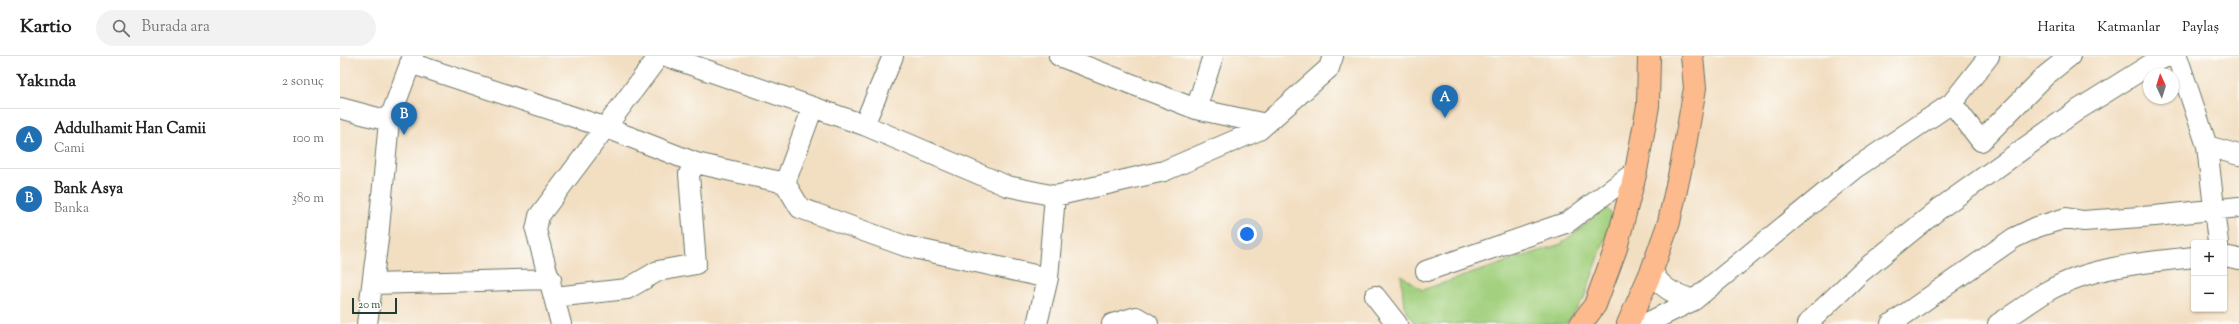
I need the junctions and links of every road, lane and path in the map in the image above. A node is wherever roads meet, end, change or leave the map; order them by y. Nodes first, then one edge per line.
1 (659, 56) edge
2 (666, 56) edge
3 (893, 56) edge
4 (1059, 56) edge
5 (1213, 56) edge
6 (1333, 56) edge
7 (1649, 56) edge
8 (1692, 56) edge
9 (1989, 56) edge
10 (2070, 56) edge
11 (2168, 56) edge
12 (2177, 56) edge
13 (412, 59) edge
14 (687, 60) edge
15 (1952, 103) junction
16 (813, 107) junction
17 (340, 108) edge
18 (1196, 109) junction
19 (389, 121) junction
20 (1266, 124) junction
21 (864, 125) junction
22 (607, 128) junction
23 (2207, 146) junction
24 (2239, 155) edge
25 (696, 163) junction
26 (1636, 171) junction
27 (785, 183) junction
28 (1055, 196) junction
29 (2239, 207) edge
30 (2216, 210) junction
31 (2218, 240) edge
32 (2191, 257) edge
33 (2227, 257) edge
34 (2239, 260) edge
35 (1652, 270) junction
36 (1426, 271) dead end
37 (1048, 278) junction
38 (373, 284) junction
39 (552, 288) junction
40 (1375, 296) dead end
41 (1694, 300) junction
42 (367, 324) edge
43 (561, 324) edge
44 (1037, 324) edge
45 (1112, 324) edge
46 (1148, 324) edge
47 (1397, 324) edge
48 (1581, 324) edge
49 (1628, 324) edge
50 (1645, 324) edge
51 (1807, 324) edge
52 (1891, 324) edge
53 (1998, 324) edge

1 - 22 street
2 - 14 street
3 - 21 street
4 - 18 street
5 - 18 street
6 - 20 street
7 - 26 main road
8 - 35 main road
9 - 15 street
10 - 15 street
11 - 51 street
12 - 23 street
13 - 19 street
13 - 22 street
14 - 16 street
15 - 41 street
16 - 21 street
16 - 27 street
17 - 19 street
18 - 20 street
19 - 38 street
20 - 28 street
21 - 28 street
22 - 25 street
22 - 39 street
23 - 24 street
23 - 30 street
25 - 27 street
25 - 39 street
26 - 36 street
26 - 48 main road
27 - 37 street
28 - 37 street
29 - 30 street
30 - 31 street
30 - 52 street
32 - 53 street
33 - 34 street
35 - 41 street
35 - 49 main road
37 - 44 street
38 - 39 street
38 - 42 street
39 - 43 street
40 - 47 street
41 - 50 street
45 - 46 street

